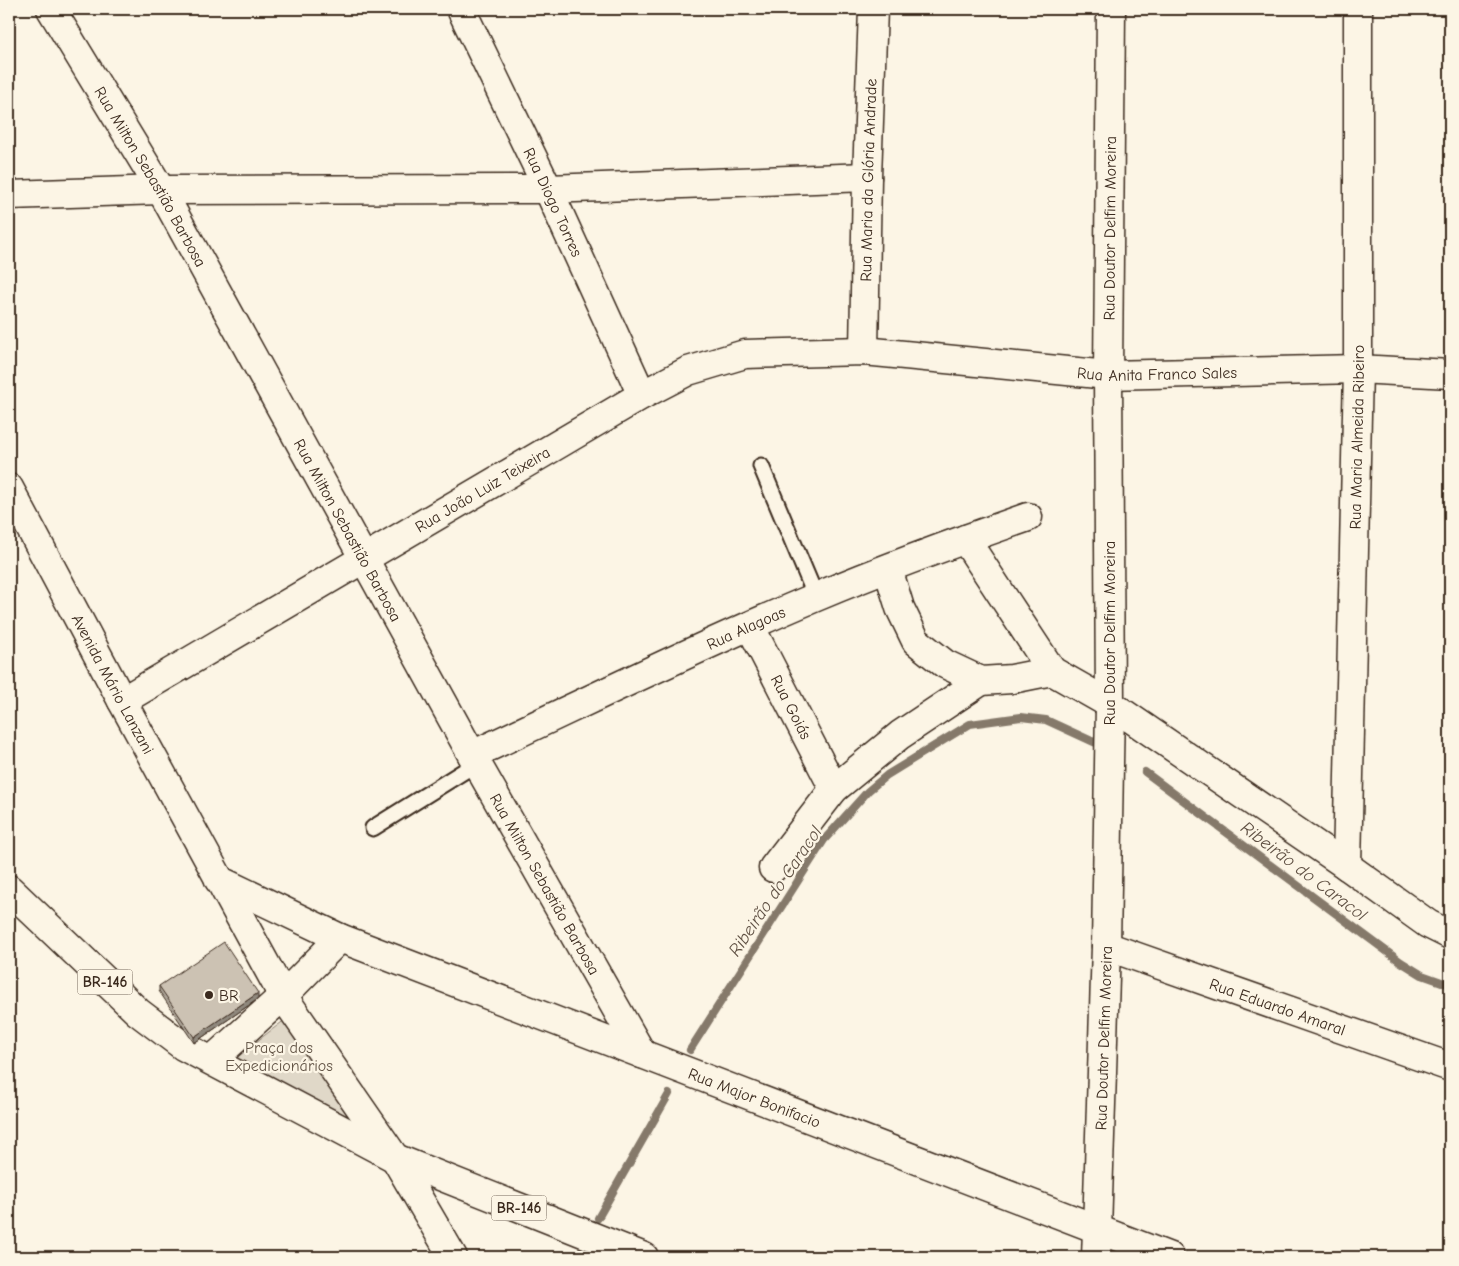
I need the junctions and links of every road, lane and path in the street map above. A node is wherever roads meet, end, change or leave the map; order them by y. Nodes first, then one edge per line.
1 (51, 9) edge
2 (462, 9) edge
3 (873, 9) edge
4 (1112, 9) edge
5 (1358, 9) edge
6 (867, 177) junction
7 (548, 189) junction
8 (161, 190) junction
9 (9, 196) edge
10 (864, 351) junction
11 (1358, 369) junction
12 (1450, 374) edge
13 (1108, 375) junction
14 (642, 395) junction
15 (761, 466) dead end
16 (10, 495) edge
17 (1028, 517) dead end
18 (965, 539) junction
19 (364, 557) junction
20 (888, 569) junction
21 (816, 597) junction
22 (750, 626) junction
23 (1052, 671) junction
24 (981, 681) junction
25 (122, 701) junction
26 (1110, 704) junction
27 (474, 759) junction
28 (834, 789) junction
29 (373, 828) dead end
30 (1347, 866) junction
31 (773, 868) dead end
32 (220, 880) junction
33 (9, 890) edge
34 (1450, 935) edge
35 (340, 938) junction
36 (1106, 946) junction
37 (282, 996) junction
38 (642, 1054) junction
39 (212, 1060) junction
40 (1450, 1067) edge
41 (395, 1158) junction
42 (1097, 1230) junction
43 (453, 1257) edge
44 (644, 1257) edge
45 (1096, 1257) edge
46 (1170, 1257) edge

1 - 8 street, Rua Milton Sebastião Barbosa
2 - 7 street, Rua Diogo Torres
3 - 6 street, Rua Maria da Glória Andrade
4 - 13 street, Rua Doutor Delfim Moreira
5 - 11 street, Rua Maria Almeida Ribeiro
6 - 7 street
6 - 10 street, Rua Maria da Glória Andrade
7 - 8 street
7 - 14 street, Rua Diogo Torres
8 - 9 street
8 - 19 street, Rua Milton Sebastião Barbosa
10 - 13 street, Rua Anita Franco Sales
10 - 14 street, Rua João Luiz Teixeira
11 - 12 street, Rua Anita Franco Sales
11 - 13 street, Rua Anita Franco Sales
11 - 30 street, Rua Maria Almeida Ribeiro
13 - 26 street, Rua Doutor Delfim Moreira
14 - 19 street, Rua João Luiz Teixeira
15 - 21 lane
16 - 25 street, Avenida Mário Lanzani
17 - 18 street, Rua Alagoas
18 - 20 street, Rua Alagoas
18 - 23 street
19 - 25 street, Rua João Luiz Teixeira
19 - 27 street, Rua Milton Sebastião Barbosa
20 - 21 street, Rua Alagoas
20 - 24 street
21 - 22 street, Rua Alagoas
22 - 27 street, Rua Alagoas
22 - 28 street, Rua Goiás
23 - 24 street
23 - 26 street
24 - 28 street
25 - 32 street, Avenida Mário Lanzani
26 - 30 street
26 - 36 street, Rua Doutor Delfim Moreira
27 - 29 lane
27 - 38 street, Rua Milton Sebastião Barbosa
28 - 31 street
30 - 34 street
32 - 35 street, Rua Major Bonifacio
32 - 37 street, Avenida Mário Lanzani
33 - 39 street, BR-146
35 - 37 street
35 - 38 street, Rua Major Bonifacio
36 - 40 street, Rua Eduardo Amaral
36 - 42 street, Rua Doutor Delfim Moreira
37 - 39 street
37 - 41 street
38 - 42 street, Rua Major Bonifacio
39 - 41 street, BR-146
41 - 43 street
41 - 44 street, BR-146
42 - 45 street, Rua Doutor Delfim Moreira
42 - 46 street, Rua Major Bonifacio

